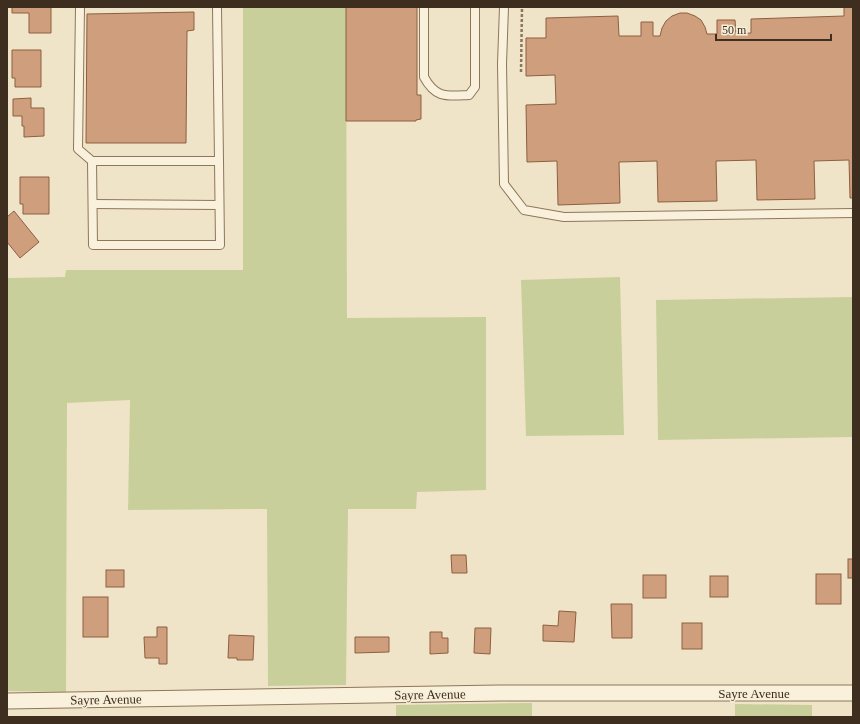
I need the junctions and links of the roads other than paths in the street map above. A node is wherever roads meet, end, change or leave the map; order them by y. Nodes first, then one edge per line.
1 (80, 7) edge
2 (217, 7) edge
3 (424, 7) edge
4 (474, 7) edge
5 (504, 7) edge
6 (92, 161) junction
7 (219, 161) junction
8 (92, 204) junction
9 (220, 205) junction
10 (853, 213) edge
11 (853, 692) edge
12 (7, 701) edge

1 - 6 lane
2 - 7 lane
3 - 4 lane
5 - 10 lane
6 - 7 lane
6 - 8 lane
7 - 9 lane
8 - 9 lane
8 - 9 lane
11 - 12 street, Sayre Avenue

